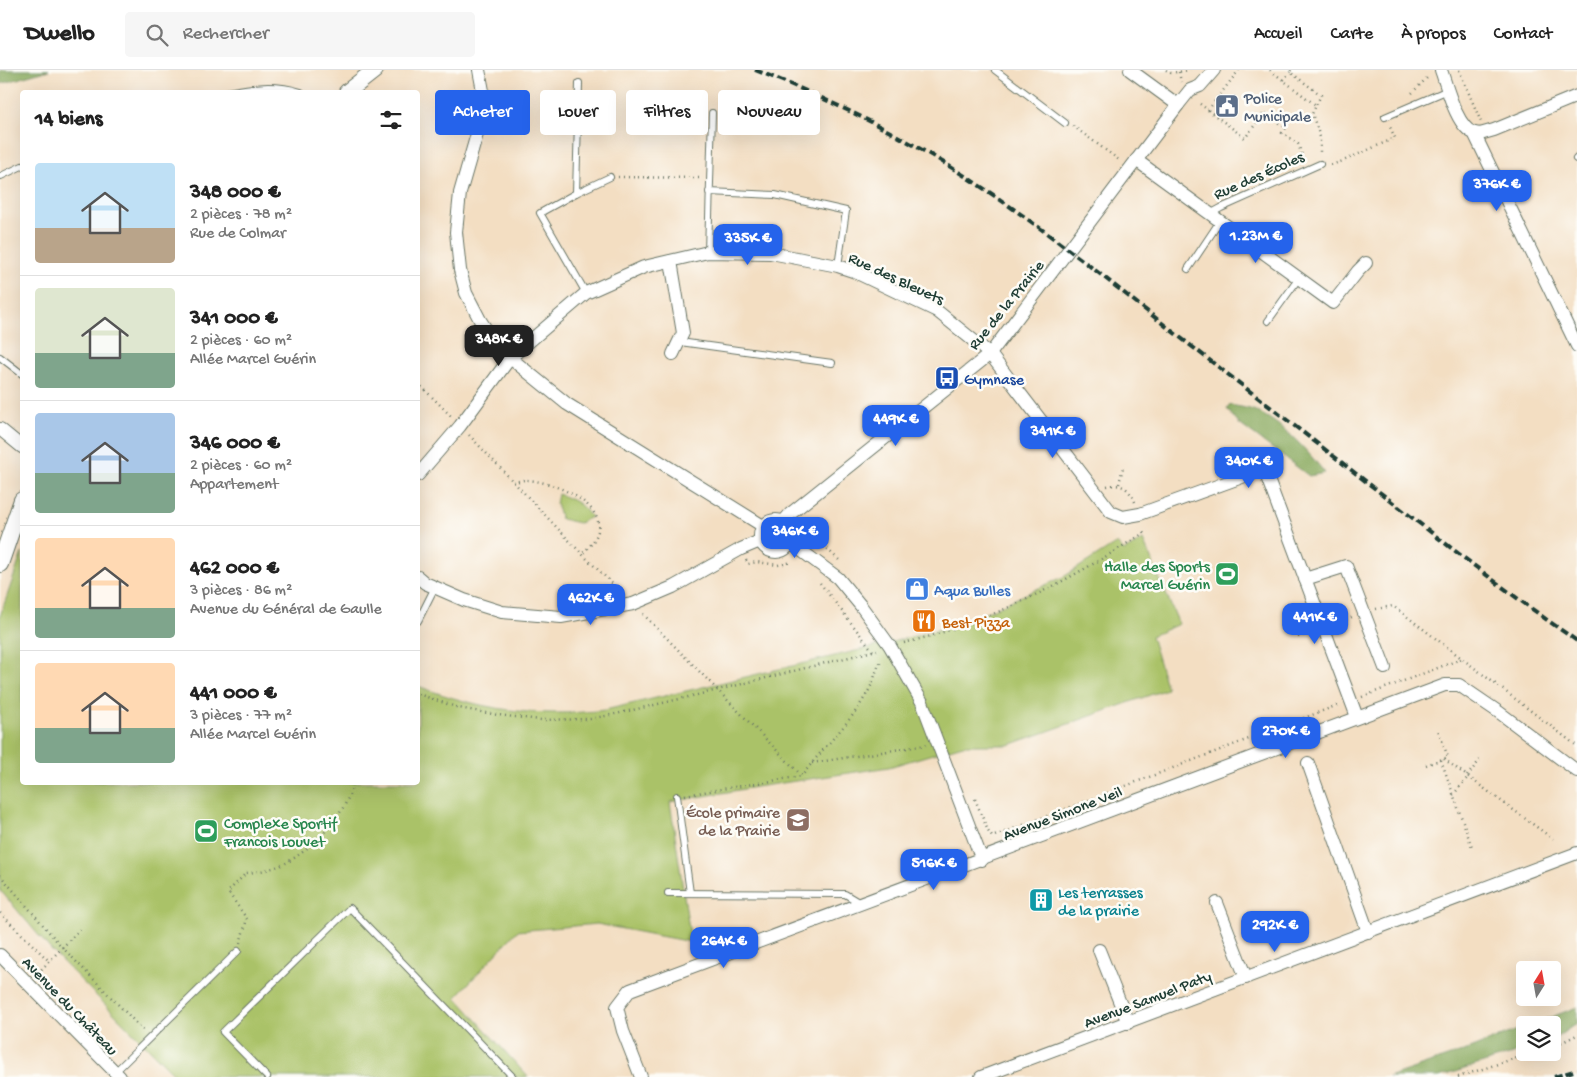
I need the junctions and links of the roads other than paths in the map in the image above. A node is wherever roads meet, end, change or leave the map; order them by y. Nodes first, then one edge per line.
1 (374, 70) edge
2 (995, 70) edge
3 (1130, 70) edge
4 (1214, 70) edge
5 (1441, 70) edge
6 (477, 72) edge
7 (579, 83) dead end
8 (236, 90) edge
9 (294, 90) edge
10 (349, 90) edge
11 (1448, 90) junction
12 (1577, 96) edge
13 (1178, 105) junction
14 (712, 113) dead end
15 (1385, 117) road end
16 (1065, 123) road end
17 (1478, 129) junction
18 (1133, 164) junction
19 (1320, 164) road end
20 (20, 167) edge
21 (1, 176) edge
22 (610, 177) road end
23 (709, 192) junction
24 (576, 193) junction
25 (1215, 218) junction
26 (708, 252) junction
27 (671, 261) junction
28 (1366, 263) dead end
29 (838, 266) junction
30 (1188, 269) dead end
31 (1298, 278) junction
32 (586, 293) junction
33 (1268, 322) dead end
34 (680, 342) junction
35 (1577, 346) edge
36 (673, 354) dead end
37 (990, 354) junction
38 (0, 357) edge
39 (510, 358) junction
40 (832, 363) dead end
41 (20, 372) edge
42 (0, 429) edge
43 (20, 445) edge
44 (420, 473) edge
45 (20, 504) edge
46 (784, 522) junction
47 (763, 526) junction
48 (4, 539) edge
49 (760, 541) junction
50 (791, 542) junction
51 (0, 564) edge
52 (420, 579) edge
53 (1304, 580) junction
54 (435, 587) junction
55 (420, 617) edge
56 (1386, 668) dead end
57 (1357, 717) junction
58 (1308, 763) dead end
59 (1577, 771) edge
60 (677, 796) road end
61 (1577, 853) edge
62 (982, 860) junction
63 (668, 893) dead end
64 (690, 893) junction
65 (861, 903) junction
66 (1217, 903) dead end
67 (1368, 932) junction
68 (1099, 950) dead end
69 (238, 951) road end
70 (0, 955) edge
71 (1246, 978) junction
72 (1128, 1023) junction
73 (117, 1075) edge
74 (267, 1077) edge
75 (513, 1077) edge
76 (641, 1077) edge
77 (981, 1077) edge

1 - 10 street
2 - 16 lane
3 - 13 street
4 - 13 street, Rue de la Prairie
5 - 11 street
6 - 39 street
7 - 24 lane
8 - 9 lane
11 - 15 lane
11 - 17 street
12 - 17 street
13 - 18 street, Rue de la Prairie
14 - 23 lane
17 - 35 street
18 - 25 street, Rue des Écoles
18 - 37 street, Rue de la Prairie
19 - 25 lane, Rue des Écoles
20 - 21 lane
22 - 24 lane
23 - 26 lane
23 - 29 lane
24 - 32 lane
25 - 30 lane
25 - 31 street, Rue des Écoles
26 - 27 street, Rue des Bleuets
26 - 29 street, Rue des Bleuets
27 - 32 street, Rue des Bleuets
27 - 34 street
28 - 31 street, Rue des Écoles
29 - 37 street, Rue des Bleuets
31 - 33 lane
32 - 39 street, Rue des Bleuets
34 - 36 street
34 - 40 lane
37 - 46 street, Rue de la Prairie
37 - 53 street, Rue des Bleuets
38 - 41 lane
39 - 44 street, Rue des Bleuets
39 - 47 street
42 - 43 street
45 - 48 street
46 - 47 street
46 - 50 street
47 - 49 street
48 - 51 street
49 - 50 street
49 - 54 street
50 - 62 street
52 - 54 street
53 - 56 street
53 - 57 street
54 - 55 lane
57 - 59 street, Avenue Simone Veil
57 - 62 street, Avenue Simone Veil
58 - 67 street
60 - 64 lane
61 - 67 street, Avenue Samuel Paty
62 - 65 street, Avenue Simone Veil
63 - 64 lane
64 - 65 lane
65 - 76 street, Avenue Simone Veil
66 - 71 street
67 - 71 street, Avenue Samuel Paty
68 - 72 street
69 - 73 lane
70 - 73 street, Avenue du Château
71 - 72 street, Avenue Samuel Paty
72 - 77 street, Avenue Samuel Paty
74 - 75 lane

